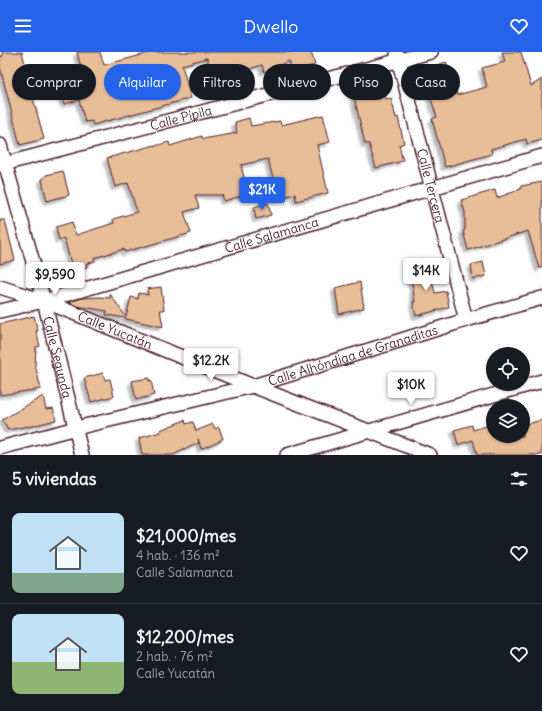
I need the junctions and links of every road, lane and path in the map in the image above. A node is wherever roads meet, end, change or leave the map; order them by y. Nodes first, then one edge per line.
1 (431, 52) edge
2 (398, 56) edge
3 (0, 145) edge
4 (542, 156) edge
5 (2, 164) edge
6 (432, 187) junction
7 (0, 287) edge
8 (542, 298) edge
9 (44, 301) junction
10 (0, 311) edge
11 (466, 320) junction
12 (542, 381) edge
13 (253, 386) junction
14 (76, 428) junction
15 (370, 431) junction
16 (0, 448) edge
17 (82, 455) edge
18 (287, 455) edge
19 (430, 455) edge

1 - 2 street, Calle Pípila
2 - 5 street, Calle Pípila
2 - 6 street, Calle Tercera
3 - 5 street, Calle Segunda
4 - 6 street, Calle Salamanca
5 - 9 street, Calle Segunda
6 - 9 street, Calle Salamanca
6 - 11 street, Calle Tercera
7 - 9 street, Calle Yucatán
8 - 11 street, Calle Alhóndiga de Granaditas
9 - 10 street, Calle Salamanca
9 - 13 street, Calle Yucatán
9 - 14 street, Calle Segunda
11 - 13 street, Calle Alhóndiga de Granaditas
12 - 15 street
13 - 14 street, Calle Alhóndiga de Granaditas
13 - 15 street, Calle Yucatán
14 - 16 street, Calle Alhóndiga de Granaditas
14 - 17 street, Calle Segunda
15 - 18 street
15 - 19 street, Calle Yucatán

